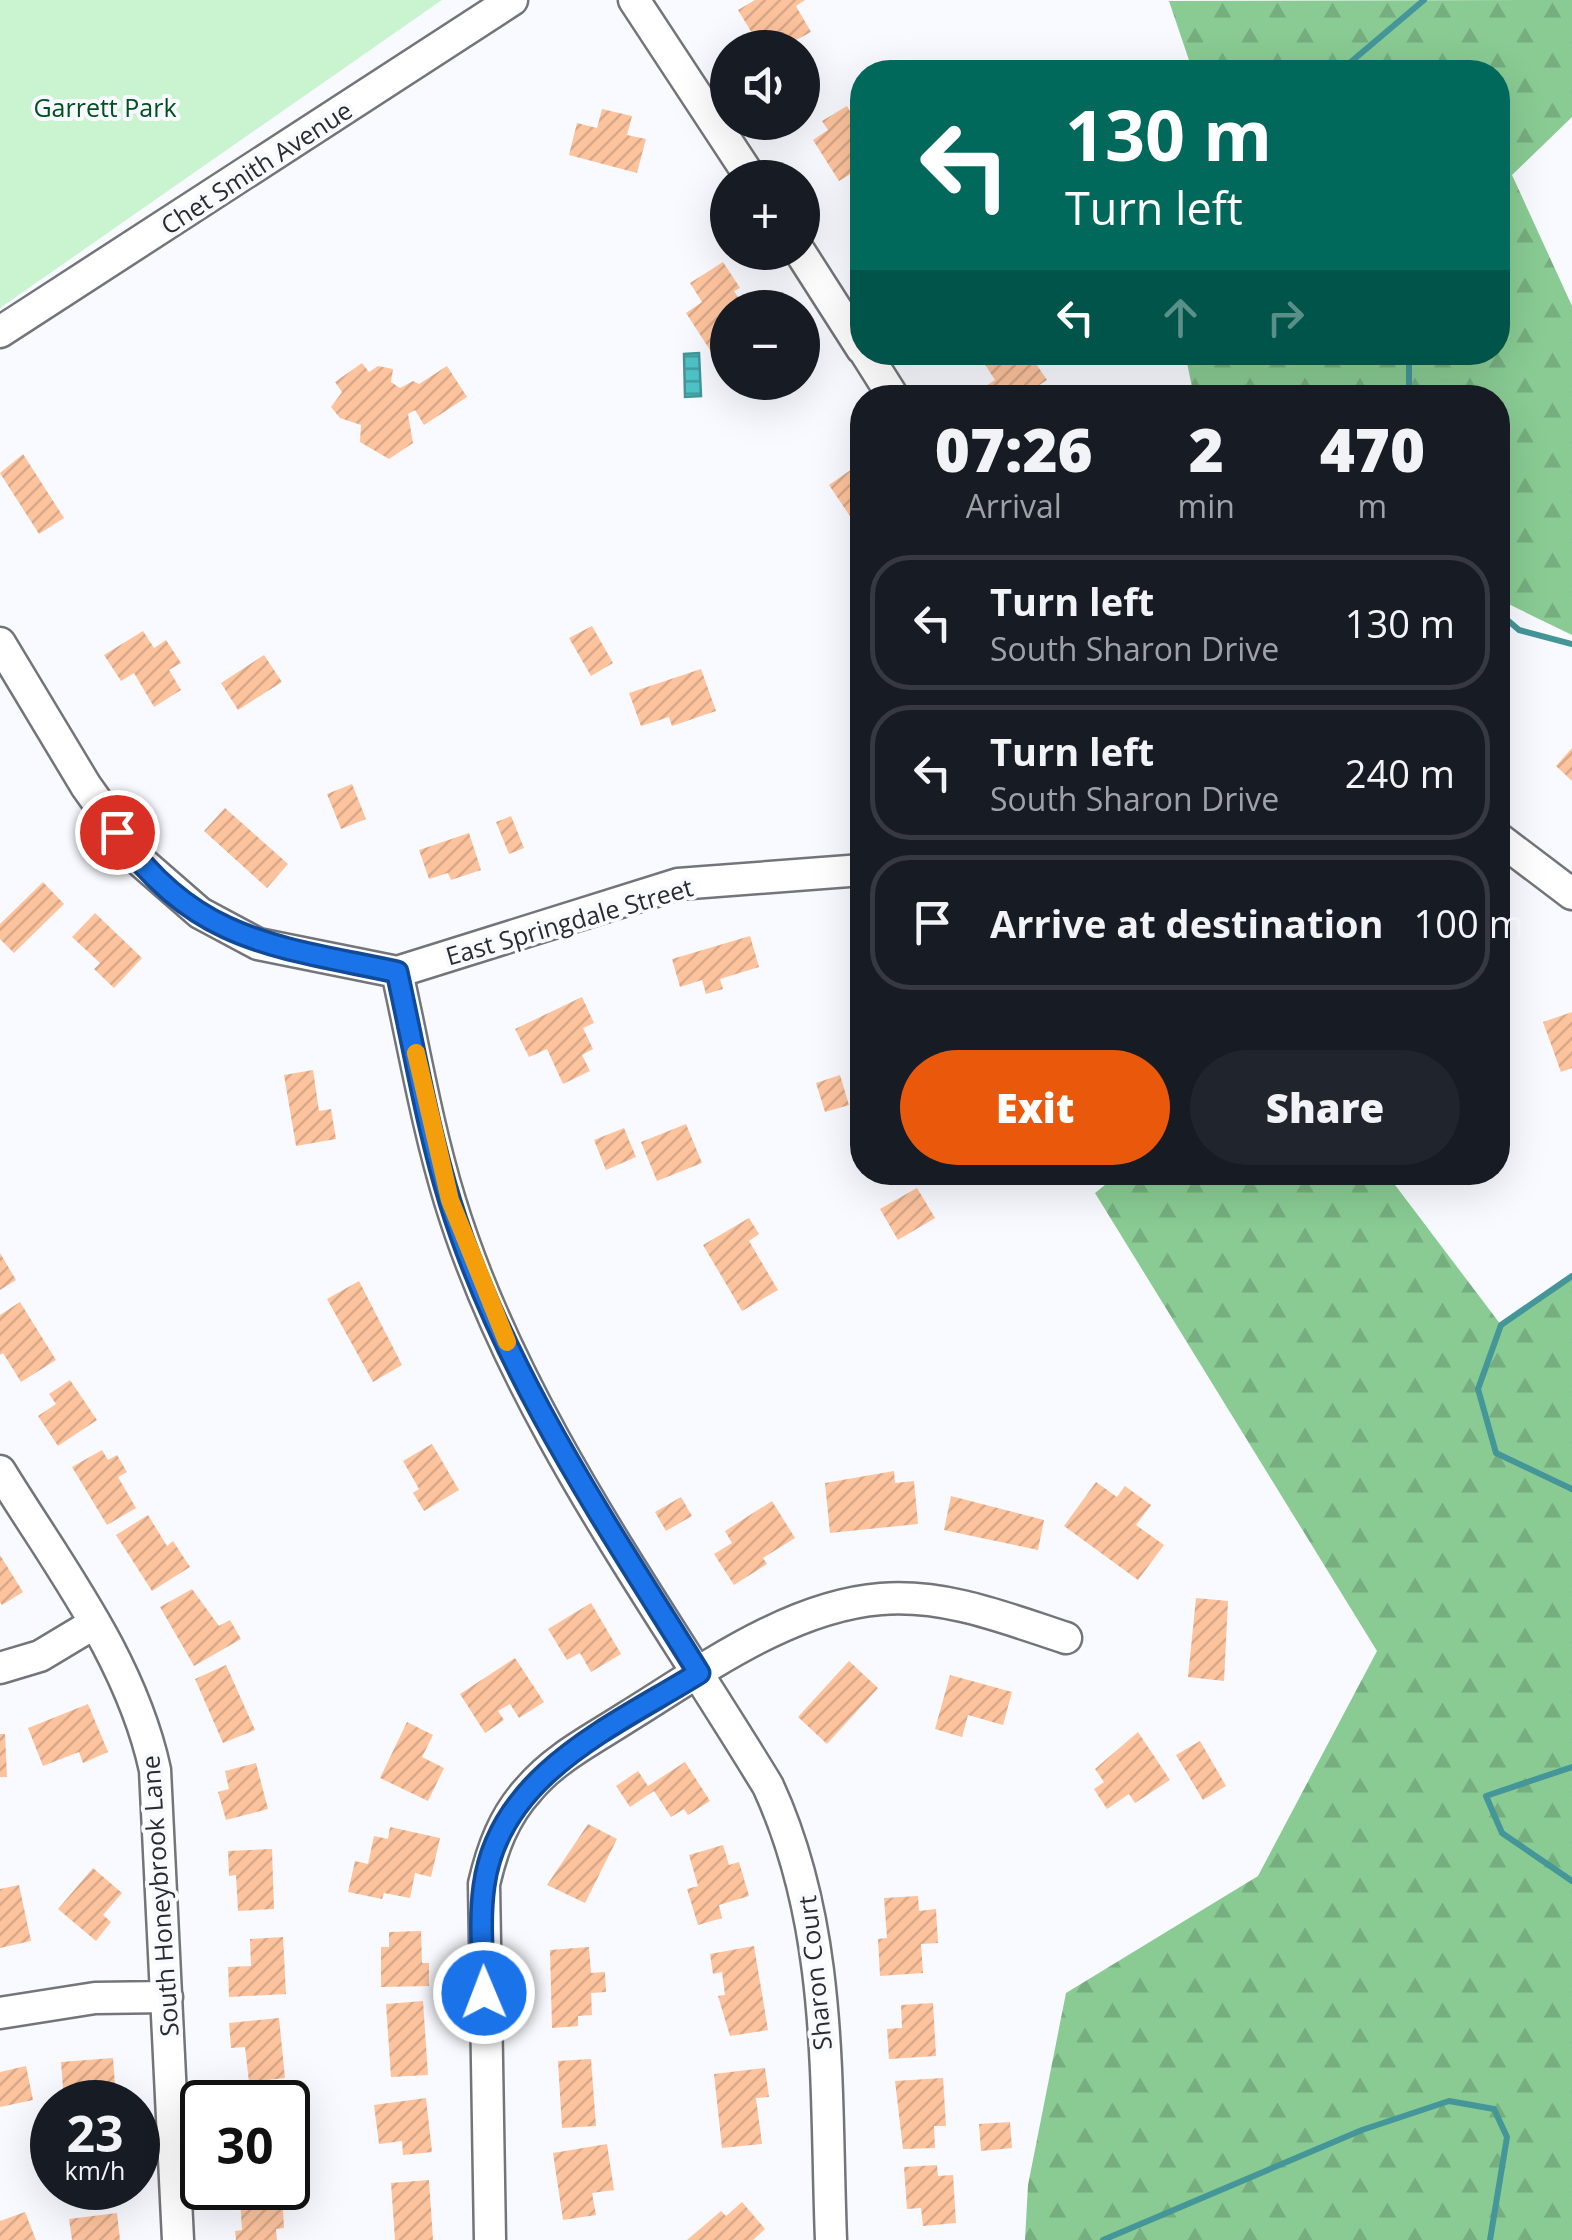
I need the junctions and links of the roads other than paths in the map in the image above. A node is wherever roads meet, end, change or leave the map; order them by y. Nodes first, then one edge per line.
1 (512, 0) edge
2 (634, 0) edge
3 (738, 160) edge
4 (812, 270) edge
5 (850, 329) edge
6 (0, 332) edge
7 (0, 643) edge
8 (1510, 847) edge
9 (850, 871) edge
10 (1572, 894) edge
11 (397, 972) junction
12 (0, 1471) edge
13 (95, 1623) junction
14 (1066, 1638) dead end
15 (0, 1668) edge
16 (699, 1673) junction
17 (167, 1997) junction
18 (0, 2012) edge
19 (178, 2240) edge
20 (490, 2240) edge
21 (831, 2240) edge

1 - 6 street, Chet Smith Avenue
2 - 3 street
4 - 5 street
7 - 11 street
8 - 10 street
9 - 11 street, East Springdale Street
11 - 16 street, Sharon Court
12 - 13 street, South Honeybrook Lane
13 - 15 street
13 - 17 street, South Honeybrook Lane
14 - 16 street
16 - 20 street
16 - 21 street, Sharon Court
17 - 18 street
17 - 19 street, South Honeybrook Lane

